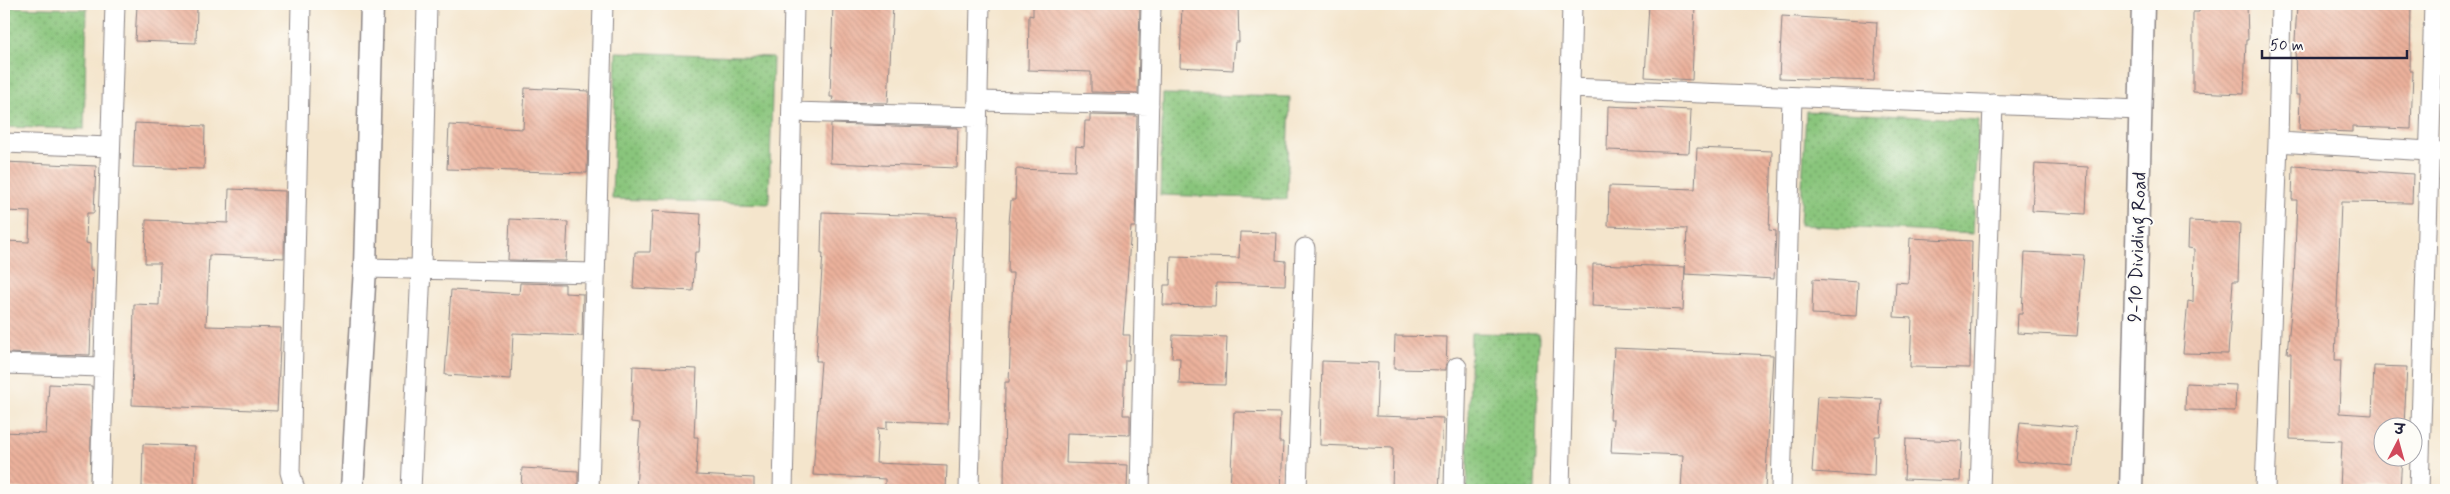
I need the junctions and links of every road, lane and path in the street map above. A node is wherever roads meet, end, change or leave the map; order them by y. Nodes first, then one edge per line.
1 (115, 4) edge
2 (301, 4) edge
3 (372, 4) edge
4 (427, 4) edge
5 (603, 4) edge
6 (794, 4) edge
7 (980, 4) edge
8 (1151, 4) edge
9 (1572, 4) edge
10 (2142, 4) edge
11 (2281, 4) edge
12 (2434, 4) edge
13 (1570, 88) junction
14 (1792, 97) junction
15 (1993, 104) junction
16 (1149, 105) junction
17 (978, 109) junction
18 (2140, 110) junction
19 (792, 112) junction
20 (2278, 142) junction
21 (4, 143) edge
22 (110, 147) junction
23 (2438, 151) edge
24 (1305, 248) dead end
25 (365, 268) junction
26 (421, 269) junction
27 (595, 273) junction
28 (4, 364) edge
29 (102, 367) junction
30 (1457, 367) dead end
31 (100, 486) dead end
32 (295, 490) edge
33 (352, 490) edge
34 (411, 490) edge
35 (589, 490) edge
36 (784, 490) edge
37 (969, 490) edge
38 (1140, 490) edge
39 (1297, 490) edge
40 (1454, 490) edge
41 (1560, 490) edge
42 (1781, 490) edge
43 (1980, 490) edge
44 (2131, 490) edge
45 (2265, 490) edge
46 (2419, 490) edge

1 - 22 street
2 - 32 street
3 - 25 street
4 - 26 street
5 - 27 street
6 - 19 street
7 - 17 street
8 - 16 street
9 - 13 street
10 - 18 street, 9-10 Dividing Road
11 - 20 street
12 - 23 street
13 - 14 street
13 - 41 street
14 - 15 street
14 - 42 street
15 - 18 street
15 - 43 street
16 - 17 street
16 - 38 street
17 - 19 street
17 - 37 street
18 - 44 street, 9-10 Dividing Road
19 - 36 street
20 - 23 street
20 - 45 street
21 - 22 street
22 - 29 street
23 - 46 street
24 - 39 street
25 - 26 street
25 - 33 street
26 - 27 street
26 - 34 street
27 - 35 street
28 - 29 street
29 - 31 street
30 - 40 street

